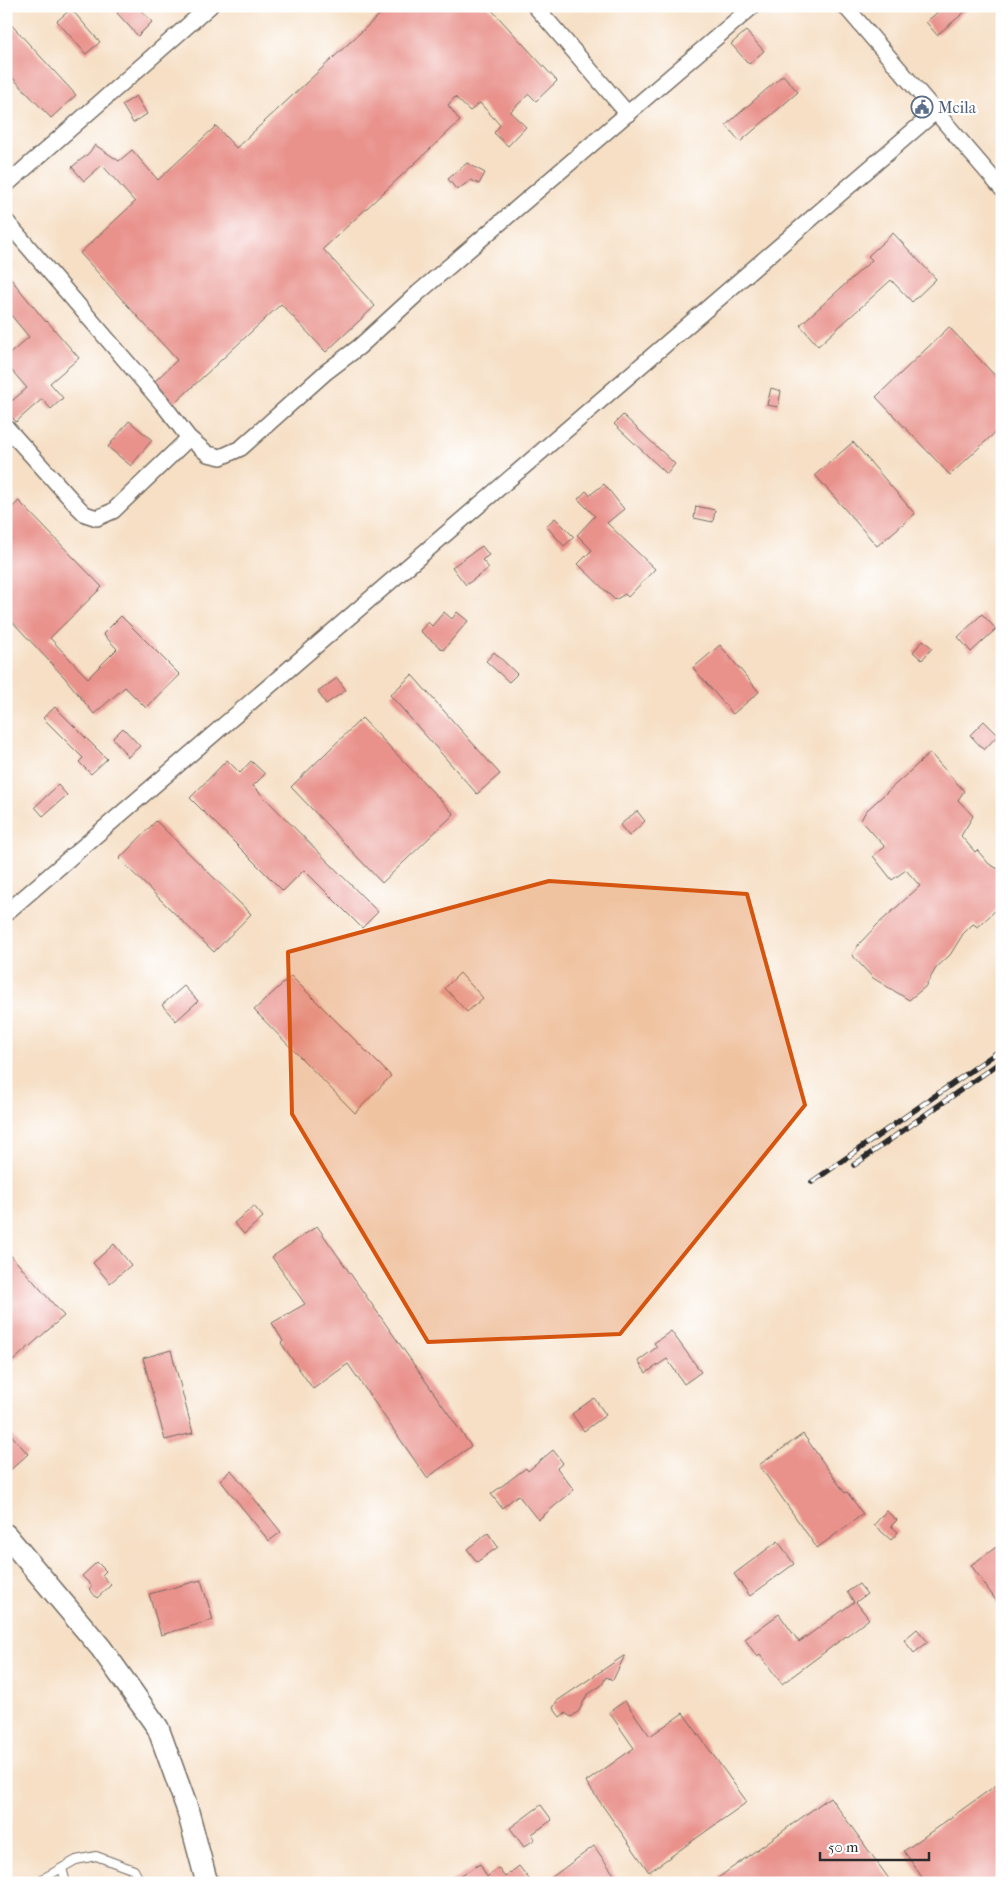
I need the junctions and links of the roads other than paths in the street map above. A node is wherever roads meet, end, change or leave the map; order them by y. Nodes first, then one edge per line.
1 (210, 6) edge
2 (535, 6) edge
3 (753, 6) edge
4 (846, 6) edge
5 (935, 112) junction
6 (628, 114) junction
7 (6, 185) edge
8 (1002, 188) edge
9 (6, 221) edge
10 (6, 427) edge
11 (189, 438) junction
12 (6, 913) edge
13 (6, 1536) edge
14 (62, 1868) junction
15 (35, 1883) edge
16 (66, 1883) edge
17 (141, 1883) edge
18 (206, 1883) edge

1 - 7 street
2 - 6 street
3 - 6 street
4 - 5 street
5 - 8 street
5 - 12 street
6 - 11 street
9 - 11 street
10 - 11 street
13 - 18 street
14 - 15 lane
14 - 16 lane
14 - 17 lane

